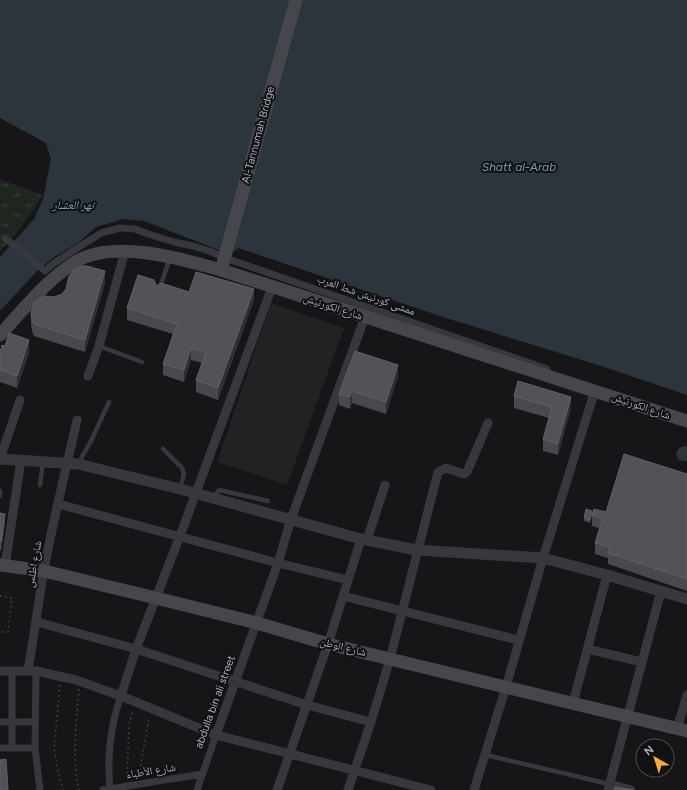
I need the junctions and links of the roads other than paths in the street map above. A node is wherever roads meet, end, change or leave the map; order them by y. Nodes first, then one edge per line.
1 (296, 0) edge
2 (5, 238) dead end
3 (125, 252) junction
4 (171, 257) junction
5 (221, 270) junction
6 (272, 287) junction
7 (158, 294) edge
8 (365, 317) junction
9 (0, 335) edge
10 (99, 346) junction
11 (142, 362) dead end
12 (88, 376) dead end
13 (595, 390) junction
14 (20, 400) dead end
15 (109, 402) dead end
16 (687, 417) edge
17 (77, 420) dead end
18 (687, 421) edge
19 (488, 423) dead end
20 (163, 449) dead end
21 (0, 459) edge
22 (21, 460) junction
23 (43, 461) junction
24 (73, 463) junction
25 (40, 485) dead end
26 (385, 485) dead end
27 (180, 490) junction
28 (0, 491) edge
29 (195, 493) junction
30 (0, 496) edge
31 (213, 498) junction
32 (268, 501) dead end
33 (58, 504) junction
34 (291, 519) junction
35 (180, 536) junction
36 (364, 539) junction
37 (417, 550) junction
38 (542, 558) junction
39 (278, 563) junction
40 (3, 565) edge
41 (44, 571) junction
42 (607, 575) junction
43 (348, 580) junction
44 (661, 592) junction
45 (344, 596) junction
46 (156, 598) junction
47 (687, 600) edge
48 (402, 610) junction
49 (37, 622) junction
50 (256, 623) junction
51 (518, 640) junction
52 (328, 644) junction
53 (136, 649) junction
54 (588, 649) junction
55 (390, 659) junction
56 (642, 662) junction
57 (32, 670) junction
58 (0, 671) edge
59 (12, 671) junction
60 (236, 681) junction
61 (506, 687) junction
62 (687, 695) edge
63 (121, 696) junction
64 (573, 704) junction
65 (307, 705) junction
66 (628, 716) junction
67 (0, 722) edge
68 (12, 722) junction
69 (35, 722) junction
70 (371, 722) junction
71 (682, 730) edge
72 (216, 735) junction
73 (0, 748) edge
74 (12, 748) junction
75 (35, 748) junction
76 (289, 755) junction
77 (486, 755) junction
78 (355, 771) junction
79 (202, 774) junction
80 (609, 787) edge
81 (107, 789) edge
82 (40, 790) edge
83 (197, 790) edge
84 (277, 790) edge
85 (348, 790) edge
86 (431, 790) edge
87 (474, 790) edge
88 (631, 790) edge

1 - 5 main road, Al-Tannumah Bridge, bridge
2 - 16 street, ممشى كورنيش شط العرب
3 - 4 main road, شارع الكورنيش
3 - 9 main road, شارع الكورنيش
3 - 10 street
4 - 5 main road, شارع الكورنيش
4 - 7 lane
5 - 6 main road, شارع الكورنيش
6 - 8 main road, شارع الكورنيش
6 - 29 street
8 - 13 main road, شارع الكورنيش
8 - 34 street, abdulla bin ali street
10 - 11 lane
10 - 12 street
13 - 18 main road, شارع الكورنيش
13 - 38 street
14 - 21 street
15 - 24 lane
17 - 24 street, شارع اطلس
19 - 37 street
20 - 27 lane
21 - 22 street
22 - 23 street
22 - 40 street
23 - 24 street
23 - 25 lane
24 - 27 street
24 - 33 street, شارع اطلس
26 - 36 street
27 - 29 street
28 - 30 lane
29 - 31 street
29 - 35 street
31 - 32 lane
31 - 34 street
33 - 35 street
33 - 41 street, شارع اطلس
34 - 36 street
34 - 39 street, abdulla bin ali street
35 - 39 street
35 - 46 street
36 - 37 street
36 - 43 street
37 - 38 street
37 - 48 street
38 - 42 street
38 - 51 street
39 - 43 street
39 - 50 street, abdulla bin ali street
40 - 41 main road, شارع الوطن
41 - 46 main road, شارع الوطن
41 - 49 street, شارع اطلس
42 - 44 street
42 - 54 street
43 - 45 street
44 - 47 street
44 - 56 street
45 - 48 street
45 - 52 street
46 - 50 main road, شارع الوطن
46 - 53 street
48 - 51 street
48 - 55 street
49 - 53 street
49 - 57 street, شارع اطلس
50 - 52 main road, شارع الوطن
50 - 60 street, abdulla bin ali street
51 - 61 street
52 - 55 main road, شارع الوطن
52 - 65 street
53 - 60 street
53 - 63 street
54 - 56 street
54 - 64 street
55 - 61 main road, شارع الوطن
55 - 70 street
56 - 66 street
57 - 59 street
57 - 63 street
57 - 69 street
58 - 59 street
59 - 68 street
60 - 65 street
60 - 72 street, abdulla bin ali street
61 - 64 main road, شارع الوطن
61 - 77 street
62 - 71 street
63 - 72 street
63 - 81 street
64 - 66 main road, شارع الوطن
65 - 70 street
65 - 76 street
66 - 71 main road, شارع الوطن
66 - 80 street
67 - 68 street
68 - 69 street
68 - 74 street
69 - 75 street
70 - 78 street
72 - 76 street
72 - 79 street, abdulla bin ali street
73 - 74 street
74 - 75 street
75 - 82 street
76 - 78 street
76 - 84 street
77 - 80 lane
77 - 87 street
78 - 85 street
78 - 86 street
79 - 81 street, شارع الأطباء
79 - 83 street, abdulla bin ali street
80 - 88 street

